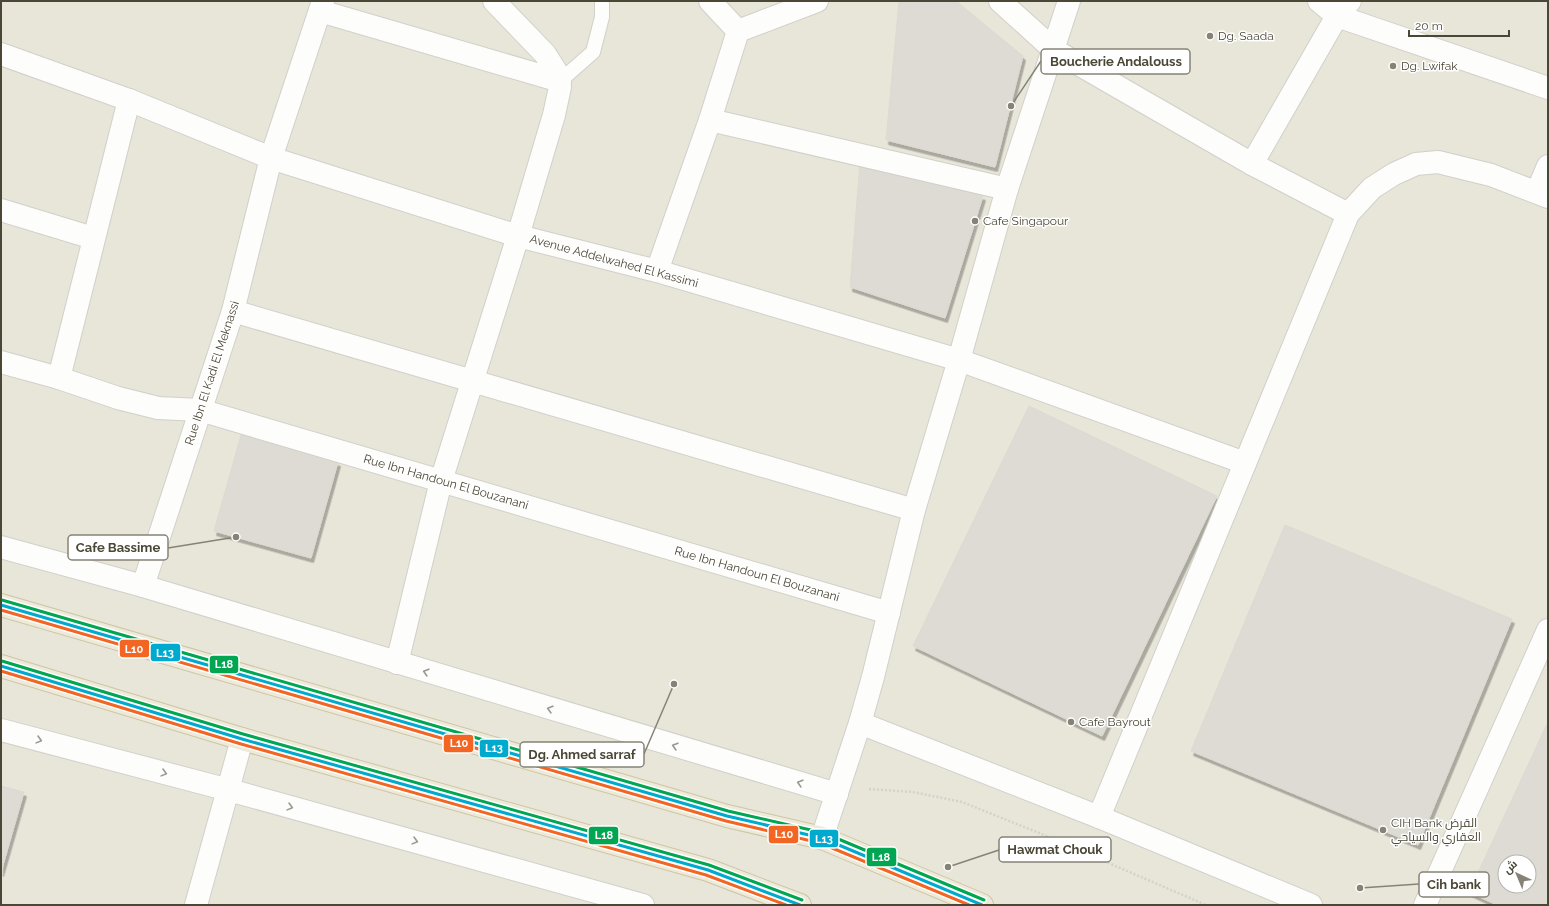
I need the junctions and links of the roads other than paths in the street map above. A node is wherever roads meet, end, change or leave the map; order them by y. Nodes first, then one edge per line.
1 (494, 1) edge
2 (602, 1) edge
3 (710, 1) edge
4 (817, 1) edge
5 (1000, 1) edge
6 (1069, 1) edge
7 (1319, 1) edge
8 (322, 6) edge
9 (1344, 9) edge
10 (738, 31) junction
11 (1054, 50) junction
12 (1, 54) edge
13 (560, 81) junction
14 (1546, 85) edge
15 (129, 100) junction
16 (710, 120) junction
17 (271, 158) junction
18 (1252, 164) junction
19 (1548, 166) edge
20 (1007, 189) junction
21 (1542, 194) edge
22 (1, 210) edge
23 (1348, 214) junction
24 (518, 236) junction
25 (93, 238) junction
26 (657, 270) junction
27 (233, 311) junction
28 (959, 360) junction
29 (1, 362) edge
30 (59, 378) junction
31 (471, 382) junction
32 (200, 410) junction
33 (1245, 463) junction
34 (441, 481) junction
35 (914, 510) junction
36 (1, 547) edge
37 (143, 586) junction
38 (1, 605) edge
39 (889, 613) junction
40 (1548, 630) edge
41 (397, 663) junction
42 (1, 666) edge
43 (860, 723) junction
44 (1, 730) edge
45 (242, 739) junction
46 (229, 790) junction
47 (837, 794) junction
48 (1099, 817) junction
49 (822, 838) junction
50 (196, 905) edge
51 (642, 905) edge
52 (800, 905) edge
53 (982, 905) edge
54 (1310, 905) edge
55 (1425, 905) edge

1 - 13 street
2 - 13 lane
3 - 10 street
4 - 10 street
5 - 11 street
6 - 11 street
7 - 9 street
8 - 13 street
8 - 17 street, Rue Ibn El Kadi El Meknassi
9 - 14 street
9 - 18 street
10 - 16 street
11 - 18 street
11 - 20 street
12 - 15 street
13 - 24 street
15 - 17 street
15 - 25 street
16 - 20 street
16 - 26 street
17 - 24 street, Avenue Addelwahed El Kassimi
17 - 27 street, Rue Ibn El Kadi El Meknassi
18 - 23 street
19 - 21 street
20 - 28 street
21 - 23 street
22 - 25 street
23 - 33 street
24 - 26 street, Avenue Addelwahed El Kassimi
24 - 31 street
25 - 30 street
26 - 28 street, Avenue Addelwahed El Kassimi
27 - 31 street
27 - 32 street, Rue Ibn El Kadi El Meknassi
28 - 33 street, Avenue Addelwahed El Kassimi
28 - 35 street
29 - 30 street, Rue Ibn Handoun El Bouzanani
30 - 32 street, Rue Ibn Handoun El Bouzanani
31 - 34 street
31 - 35 street
32 - 34 street, Rue Ibn Handoun El Bouzanani
32 - 37 street, Rue Ibn El Kadi El Meknassi
33 - 48 street
34 - 39 street, Rue Ibn Handoun El Bouzanani
34 - 41 street
35 - 39 street
36 - 37 street
37 - 41 street
38 - 49 highway
39 - 43 street
40 - 55 street
47 -> 41 street
42 - 45 highway
43 - 47 street
43 - 48 street
44 -> 46 street
45 - 46 street
45 - 52 highway
46 - 50 street
46 -> 51 street
47 - 49 street
48 - 54 street
49 - 53 highway

